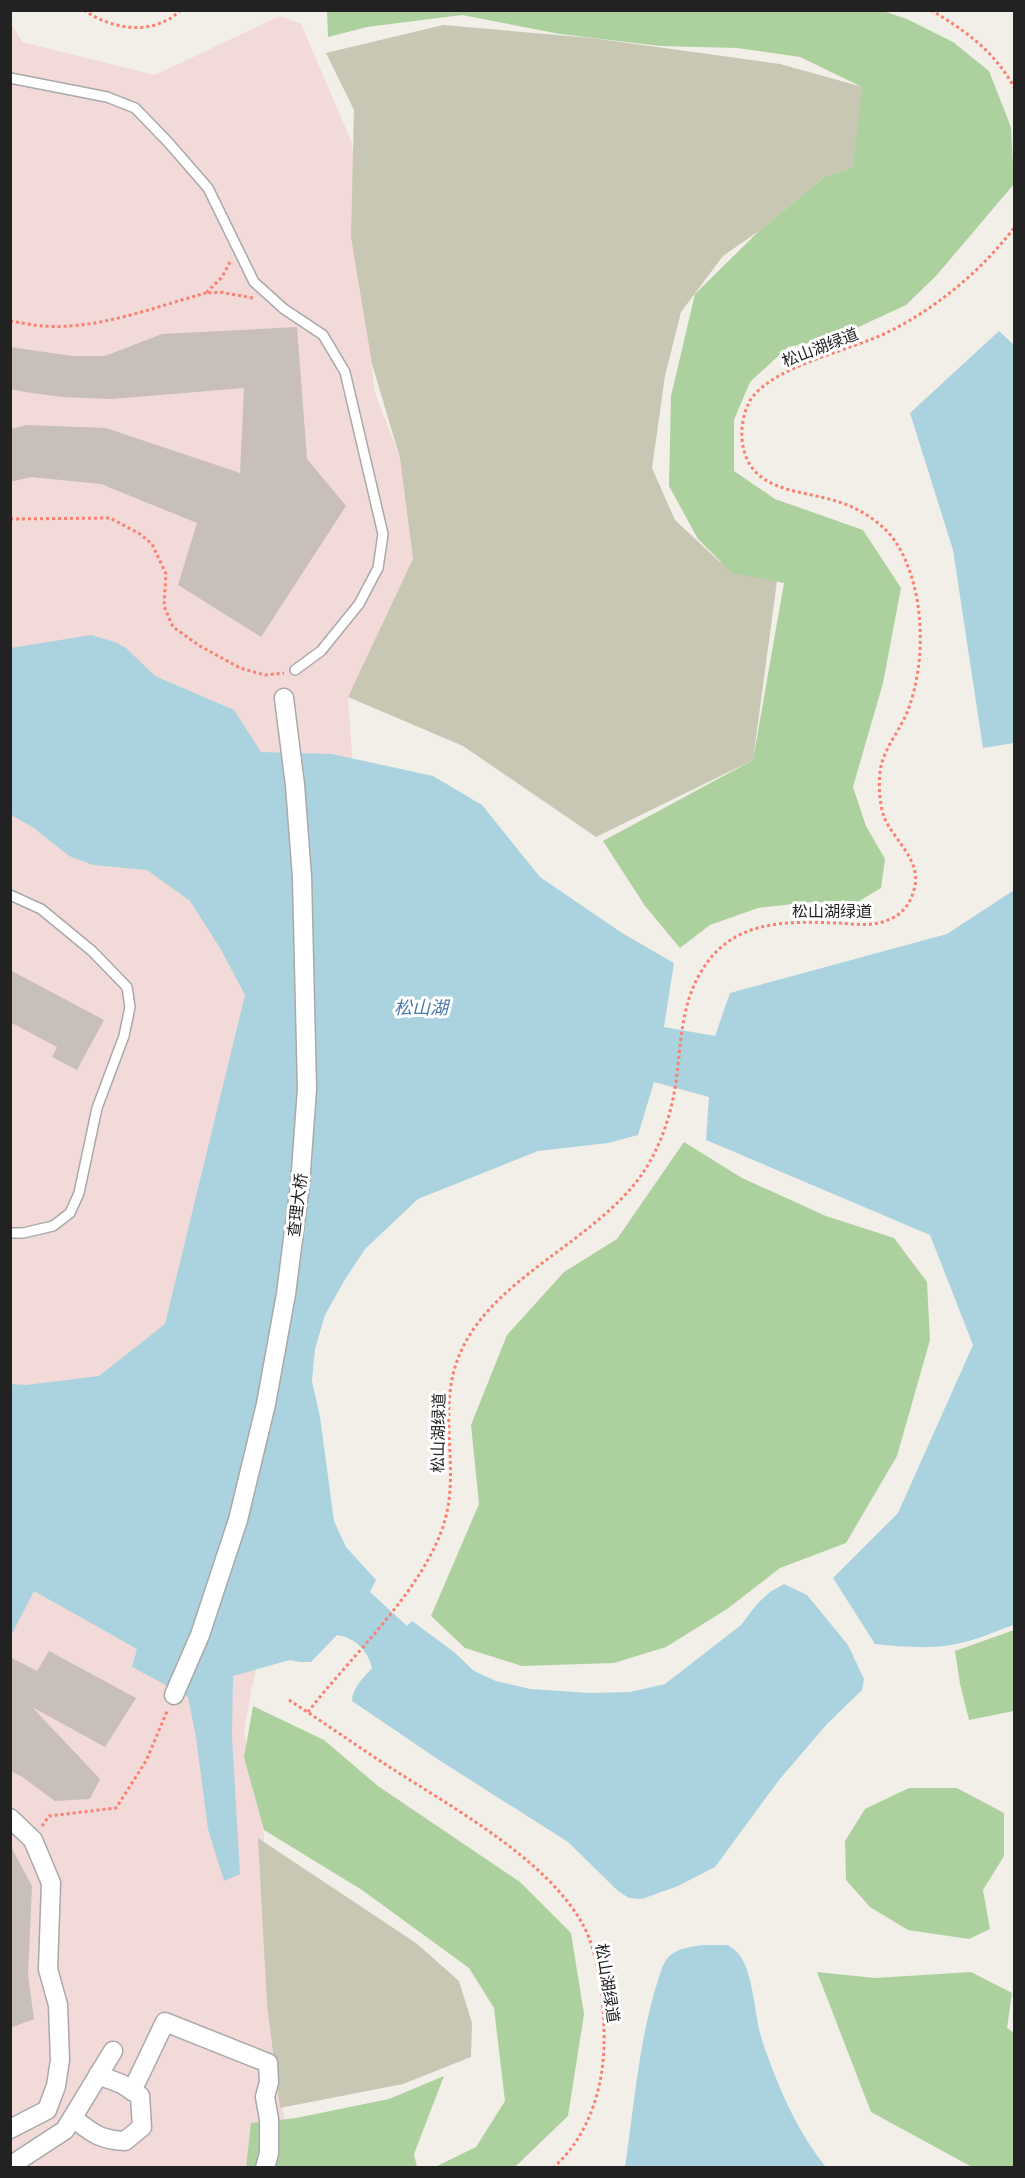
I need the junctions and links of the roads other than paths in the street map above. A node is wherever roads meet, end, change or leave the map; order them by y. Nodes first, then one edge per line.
1 (10, 78) edge
2 (295, 670) road end
3 (284, 698) dead end
4 (10, 895) edge
5 (10, 1233) edge
6 (174, 1695) road end
7 (10, 1818) edge
8 (113, 2051) dead end
9 (98, 2075) junction
10 (132, 2091) junction
11 (73, 2118) junction
12 (10, 2129) edge
13 (34, 2160) edge
14 (10, 2166) edge
15 (265, 2168) edge

1 - 2 lane
3 - 6 street, 查理大桥
4 - 5 lane
7 - 12 street
8 - 9 street
9 - 10 street
9 - 11 street
10 - 11 street
10 - 15 street
11 - 13 street
13 - 14 street

